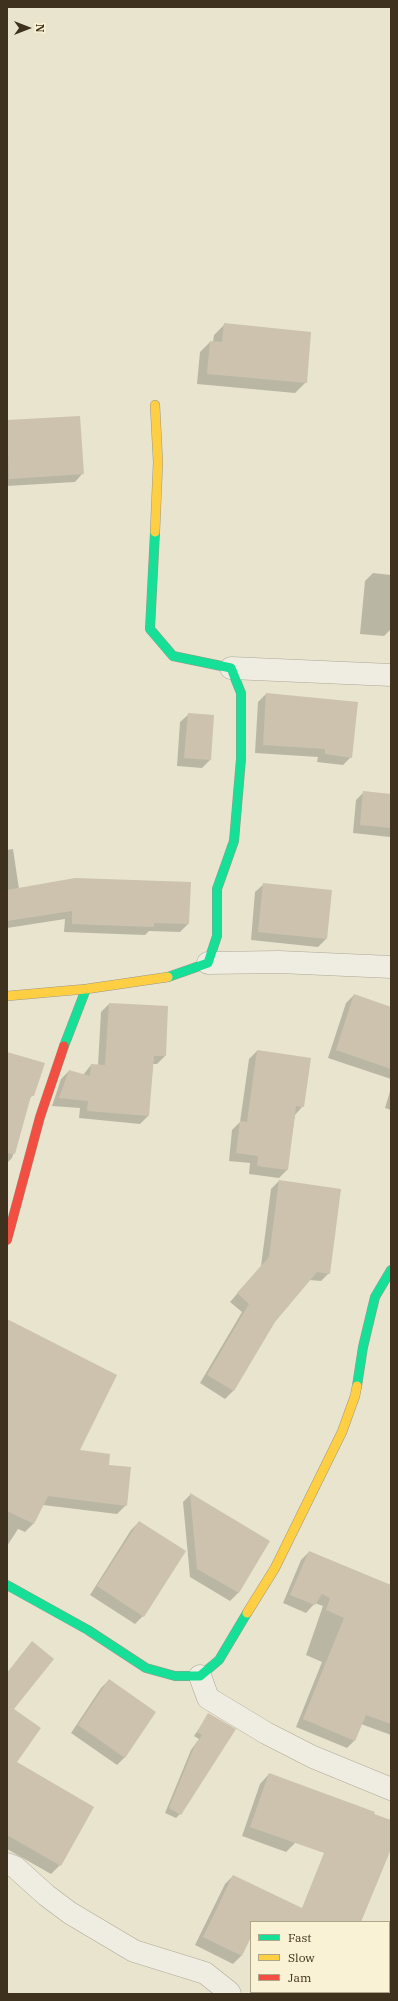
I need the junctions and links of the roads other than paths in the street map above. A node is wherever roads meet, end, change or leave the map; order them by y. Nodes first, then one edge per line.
1 (155, 405) dead end
2 (231, 668) junction
3 (391, 674) edge
4 (208, 963) junction
5 (391, 968) edge
6 (86, 989) junction
7 (7, 996) edge
8 (7, 1240) edge
9 (391, 1270) edge
10 (7, 1585) edge
11 (200, 1676) junction
12 (391, 1789) edge
13 (7, 1864) edge
14 (230, 1994) edge

1 - 2 street
2 - 3 street
2 - 4 street
4 - 5 street
4 - 6 street
6 - 7 street
6 - 8 street
9 - 11 street
10 - 11 street
11 - 12 street
13 - 14 street

